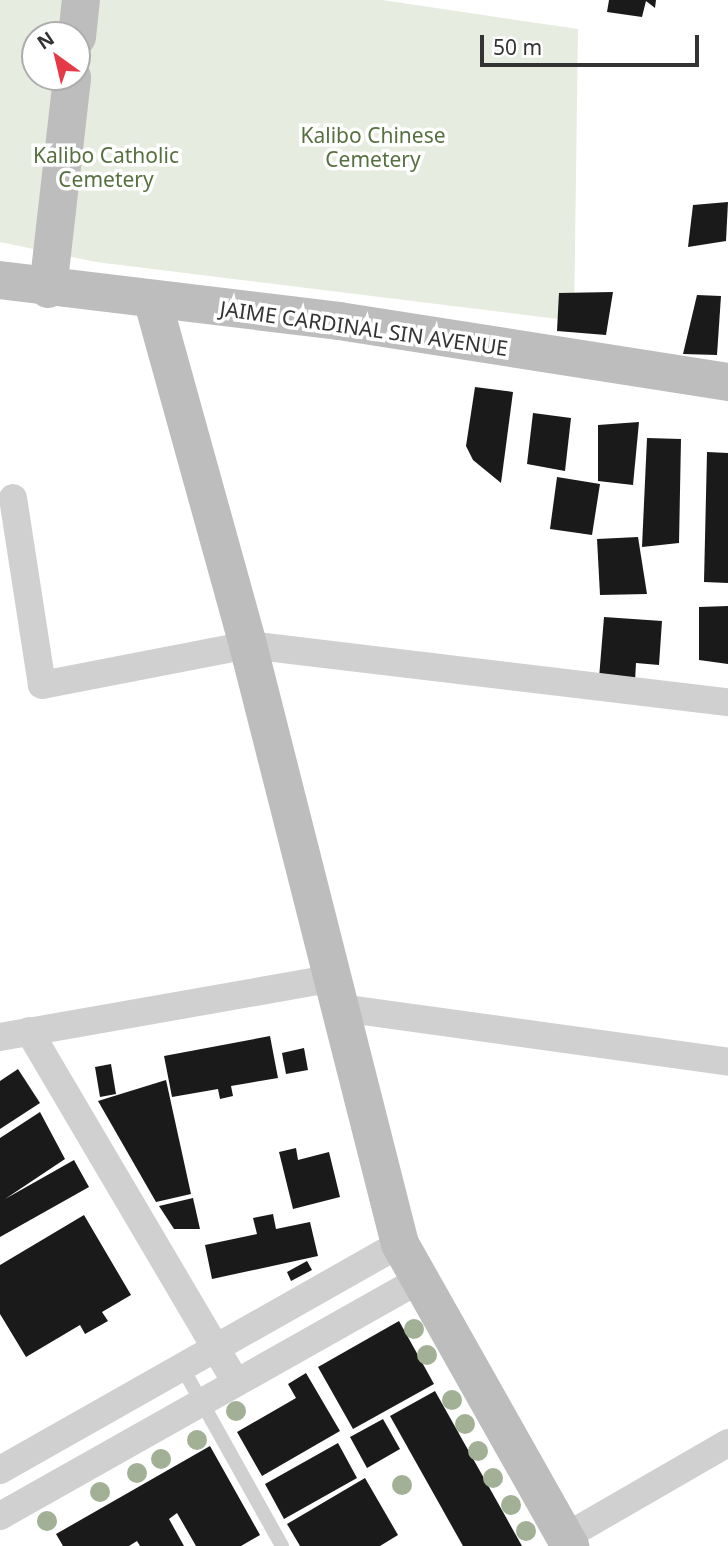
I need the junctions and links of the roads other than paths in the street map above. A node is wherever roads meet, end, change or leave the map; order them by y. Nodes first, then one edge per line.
1 (81, 0) edge
2 (79, 21) edge
3 (70, 91) edge
4 (0, 280) edge
5 (48, 289) junction
6 (153, 302) junction
7 (728, 382) edge
8 (13, 498) dead end
9 (248, 645) junction
10 (728, 702) edge
11 (337, 993) junction
12 (29, 1031) junction
13 (0, 1037) edge
14 (728, 1062) edge
15 (400, 1244) junction
16 (420, 1279) junction
17 (216, 1348) junction
18 (183, 1367) junction
19 (236, 1383) junction
20 (202, 1402) junction
21 (728, 1443) edge
22 (0, 1471) edge
23 (0, 1516) edge
24 (567, 1541) edge
25 (282, 1546) edge

1 - 2 street
3 - 5 street
4 - 5 street, JAIME CARDINAL SIN AVENUE
5 - 6 street, JAIME CARDINAL SIN AVENUE
6 - 7 street, JAIME CARDINAL SIN AVENUE
6 - 9 street
8 - 9 street
9 - 10 street
9 - 11 street
11 - 12 street
11 - 14 street
11 - 15 street
12 - 13 street
12 - 17 street
15 - 16 street
15 - 17 street
16 - 19 street
16 - 24 street
17 - 18 street
17 - 19 street
18 - 20 lane
18 - 22 street
19 - 20 street
20 - 23 street
20 - 25 lane
21 - 24 street

